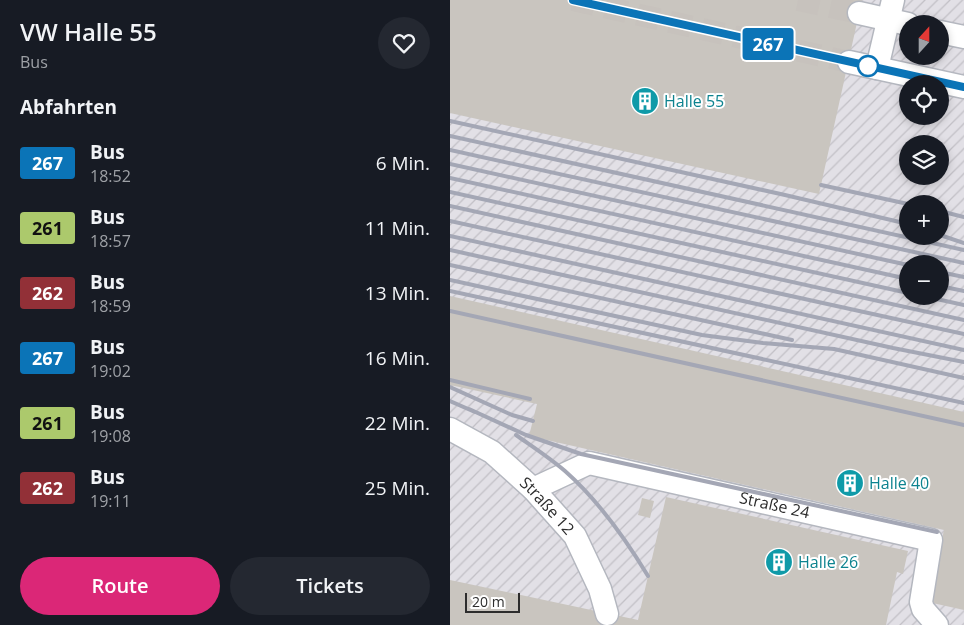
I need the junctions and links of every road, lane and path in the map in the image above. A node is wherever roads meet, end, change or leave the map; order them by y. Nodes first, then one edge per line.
1 (860, 13) tunnel mouth
2 (896, 15) edge
3 (949, 34) edge
4 (964, 37) edge
5 (849, 62) tunnel mouth
6 (877, 68) junction
7 (964, 87) edge
8 (450, 429) edge
9 (533, 489) junction
10 (607, 614) dead end
11 (937, 625) edge

1 - 2 street
2 - 6 street
3 - 4 street
5 - 6 street
6 - 7 street
8 - 9 street, Straße 12
9 - 10 street, Straße 12
9 - 11 street, Straße 24

